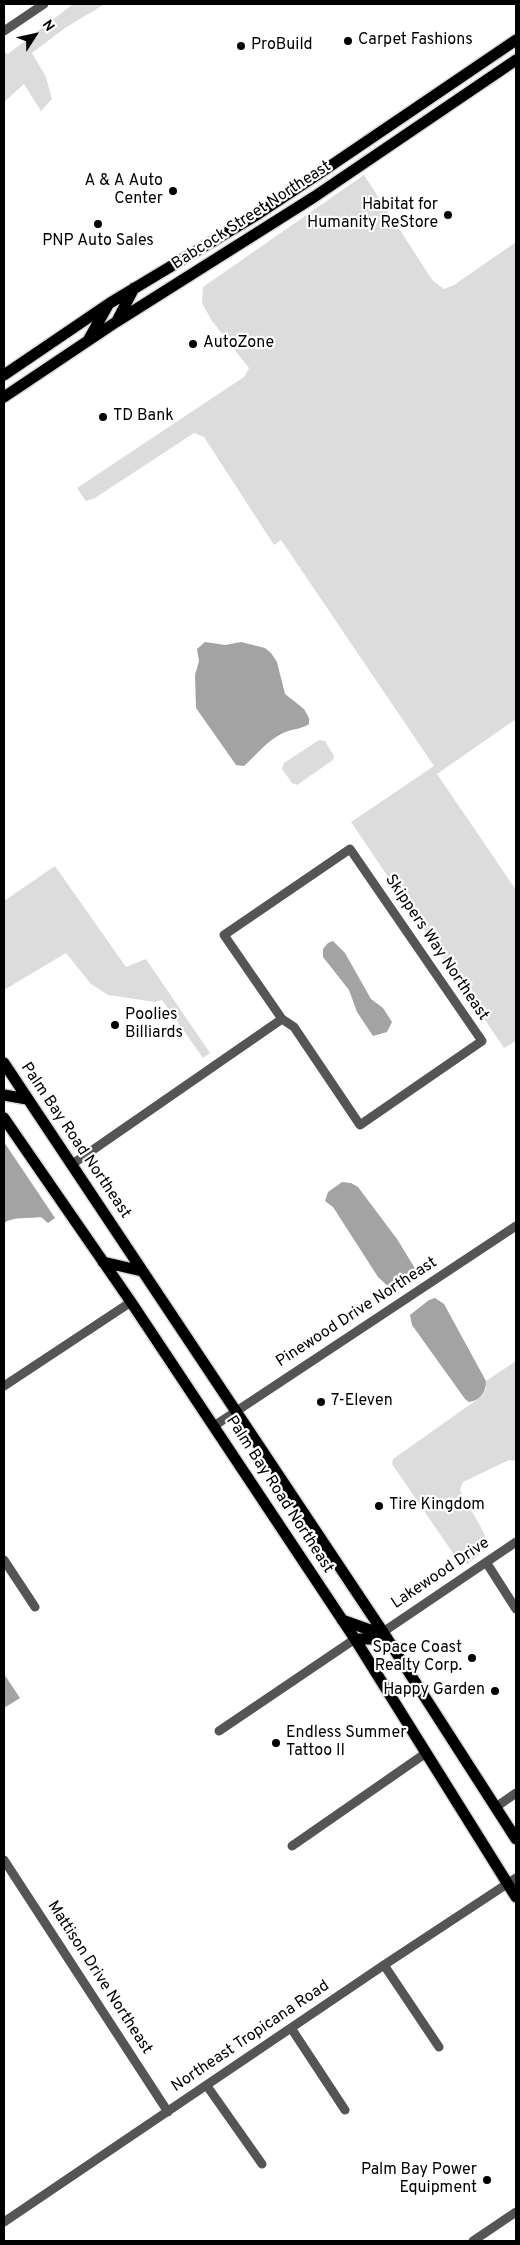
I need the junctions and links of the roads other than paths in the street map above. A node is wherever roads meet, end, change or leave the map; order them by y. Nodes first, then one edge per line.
1 (44, 4) edge
2 (4, 31) edge
3 (516, 40) edge
4 (516, 60) edge
5 (134, 287) junction
6 (110, 303) junction
7 (116, 322) junction
8 (89, 340) junction
9 (4, 375) edge
10 (4, 397) edge
11 (282, 1019) junction
12 (4, 1063) edge
13 (4, 1095) edge
14 (27, 1099) junction
15 (4, 1118) edge
16 (71, 1165) junction
17 (516, 1226) edge
18 (103, 1262) junction
19 (142, 1271) junction
20 (131, 1302) junction
21 (4, 1386) edge
22 (236, 1411) junction
23 (214, 1426) junction
24 (516, 1542) edge
25 (4, 1560) edge
26 (486, 1562) junction
27 (35, 1607) dead end
28 (516, 1609) edge
29 (342, 1620) junction
30 (383, 1632) junction
31 (355, 1639) junction
32 (392, 1645) junction
33 (219, 1731) dead end
34 (426, 1753) junction
35 (516, 1793) edge
36 (496, 1807) junction
37 (516, 1839) edge
38 (292, 1846) dead end
39 (4, 1860) edge
40 (512, 1880) edge
41 (516, 1896) edge
42 (384, 1965) junction
43 (291, 2028) junction
44 (439, 2047) dead end
45 (208, 2086) junction
46 (344, 2110) dead end
47 (168, 2112) junction
48 (262, 2164) dead end
49 (516, 2212) edge
50 (4, 2222) edge
51 (473, 2241) edge

1 - 2 street
3 - 5 main road, Babcock Street Northeast
4 - 7 main road, Babcock Street Northeast
5 - 6 main road, Babcock Street Northeast
5 - 7 main road
6 - 8 main road
6 - 9 main road, Babcock Street Northeast
7 - 8 main road, Babcock Street Northeast
8 - 10 main road, Babcock Street Northeast
11 - 11 street, Skippers Way Northeast
11 - 16 street
12 - 14 main road, Palm Bay Road Northeast
13 - 14 main road
14 - 16 main road, Palm Bay Road Northeast
15 - 18 main road, Palm Bay Road Northeast
16 - 19 main road, Palm Bay Road Northeast
17 - 22 street, Pinewood Drive Northeast
18 - 19 main road
18 - 20 main road, Palm Bay Road Northeast
19 - 22 main road, Palm Bay Road Northeast
20 - 21 street
20 - 23 main road, Palm Bay Road Northeast
22 - 23 street, Pinewood Drive Northeast
22 - 30 main road, Palm Bay Road Northeast
23 - 29 main road, Palm Bay Road Northeast
24 - 26 street, Lakewood Drive
25 - 27 street
26 - 28 street
26 - 30 street, Lakewood Drive
29 - 30 main road
29 - 31 main road, Palm Bay Road Northeast
30 - 32 main road, Palm Bay Road Northeast
31 - 32 main road
31 - 33 street
31 - 34 main road, Palm Bay Road Northeast
32 - 36 main road, Palm Bay Road Northeast
34 - 38 street
34 - 40 main road, Palm Bay Road Northeast
35 - 36 street
36 - 37 main road, Palm Bay Road Northeast
39 - 47 street, Mattison Drive Northeast
40 - 41 main road, Palm Bay Road Northeast
40 - 42 street, Northeast Tropicana Road
42 - 43 street, Northeast Tropicana Road
42 - 44 street
43 - 45 street, Northeast Tropicana Road
43 - 46 street
45 - 47 street, Northeast Tropicana Road
45 - 48 street
47 - 50 street, Northeast Tropicana Road
49 - 51 street

